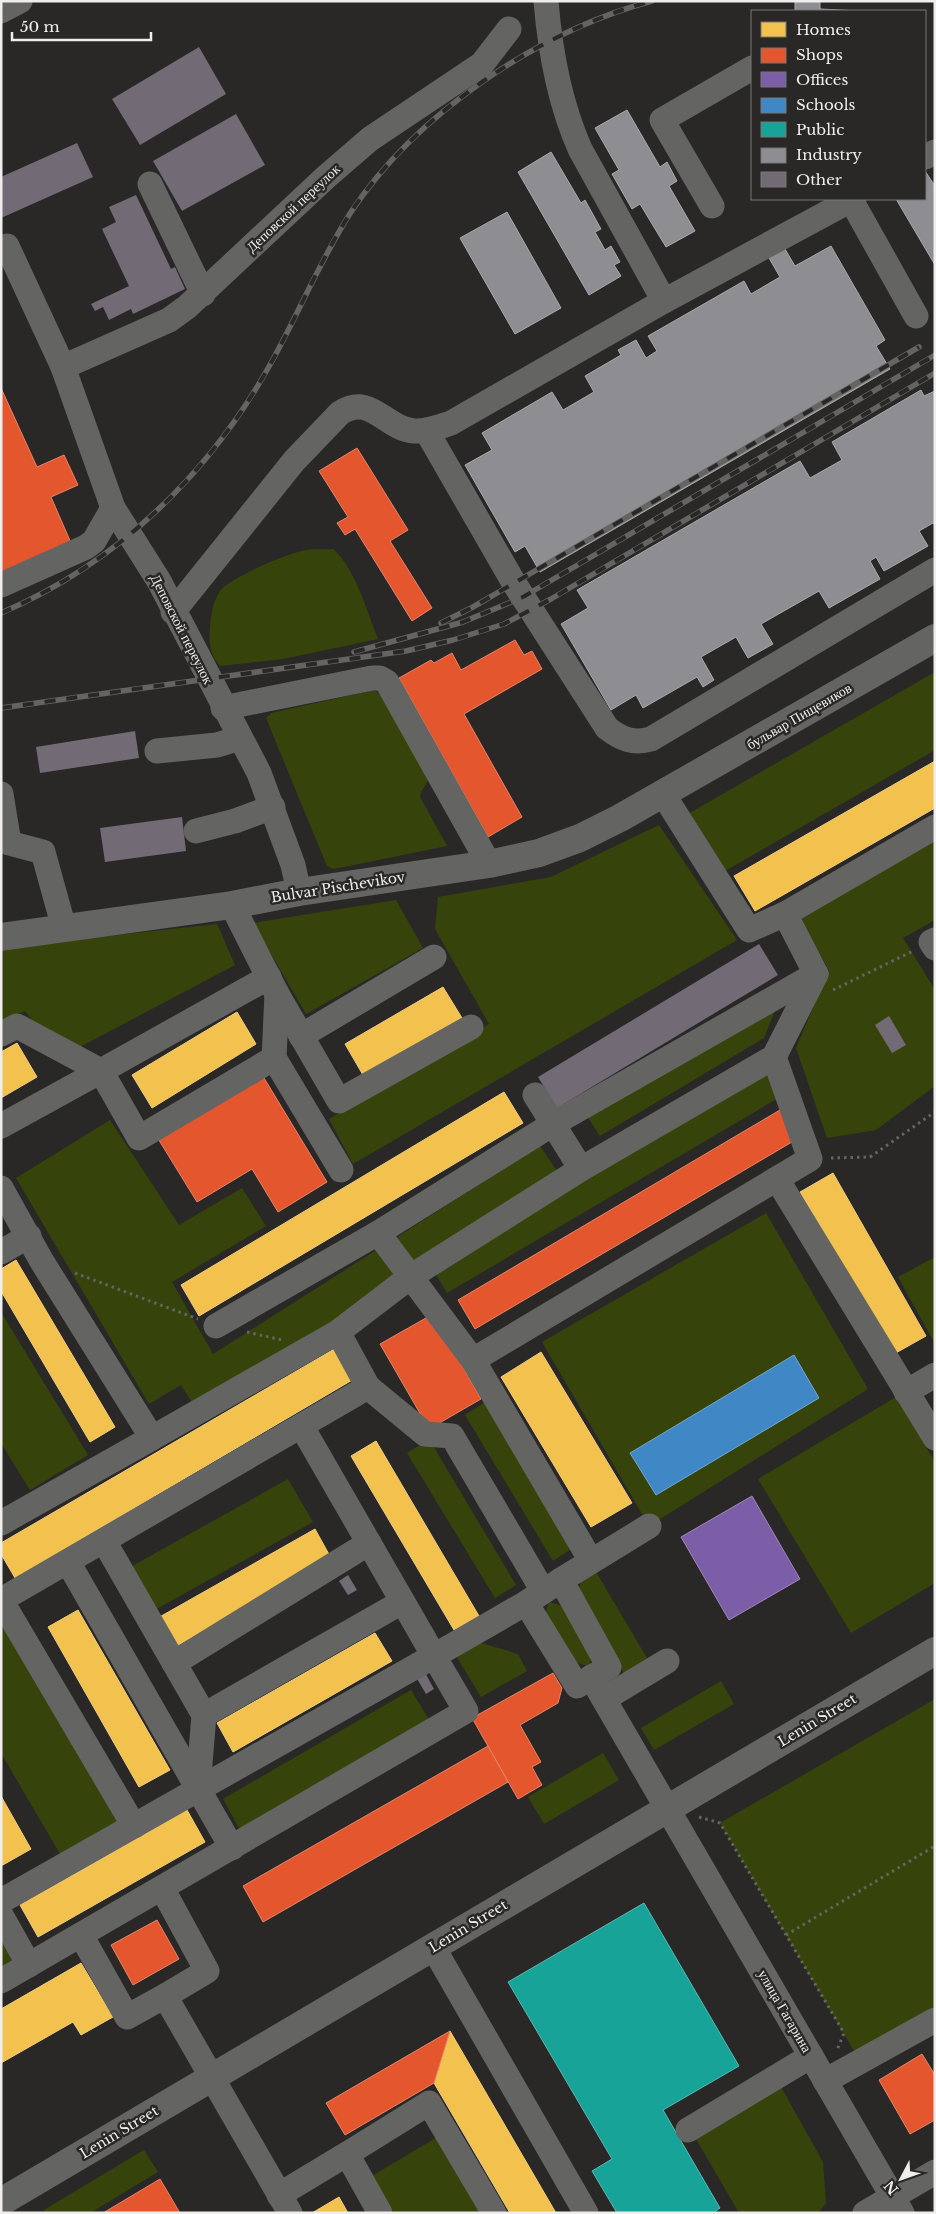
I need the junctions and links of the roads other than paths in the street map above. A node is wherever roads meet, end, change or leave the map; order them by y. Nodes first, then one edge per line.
1 (20, 1) edge
2 (546, 1) edge
3 (1, 10) edge
4 (509, 29) dead end
5 (751, 69) edge
6 (150, 184) dead end
7 (849, 200) edge
8 (852, 200) edge
9 (712, 206) dead end
10 (7, 246) dead end
11 (203, 294) junction
12 (664, 301) junction
13 (916, 316) dead end
14 (63, 367) junction
15 (426, 430) junction
16 (113, 508) junction
17 (935, 570) edge
18 (1, 586) edge
19 (174, 612) junction
20 (935, 638) edge
21 (223, 708) junction
22 (240, 738) junction
23 (157, 751) dead end
24 (1, 794) edge
25 (663, 794) junction
26 (273, 807) junction
27 (935, 827) edge
28 (196, 831) dead end
29 (5, 844) edge
30 (489, 864) junction
31 (299, 892) junction
32 (232, 904) junction
33 (785, 914) junction
34 (64, 928) junction
35 (1, 937) edge
36 (434, 957) dead end
37 (816, 974) junction
38 (273, 986) junction
39 (471, 1027) dead end
40 (1, 1034) edge
41 (301, 1036) junction
42 (774, 1057) junction
43 (274, 1058) junction
44 (101, 1071) junction
45 (535, 1096) dead end
46 (553, 1124) junction
47 (1, 1126) edge
48 (341, 1170) dead end
49 (581, 1170) junction
50 (778, 1179) junction
51 (1, 1188) edge
52 (378, 1233) junction
53 (29, 1236) junction
54 (1, 1252) edge
55 (410, 1277) junction
56 (216, 1326) road end
57 (338, 1332) junction
58 (473, 1360) junction
59 (935, 1375) edge
60 (368, 1387) junction
61 (906, 1392) junction
62 (302, 1427) junction
63 (152, 1438) junction
64 (935, 1438) edge
65 (1, 1523) edge
66 (649, 1526) dead end
67 (104, 1540) junction
68 (369, 1543) junction
69 (591, 1561) junction
70 (68, 1562) junction
71 (543, 1591) junction
72 (1, 1600) edge
73 (402, 1602) junction
74 (935, 1651) edge
75 (434, 1656) junction
76 (667, 1661) dead end
77 (174, 1663) junction
78 (591, 1677) junction
79 (604, 1699) junction
80 (204, 1715) junction
81 (198, 1788) junction
82 (667, 1809) junction
83 (134, 1826) junction
84 (232, 1848) junction
85 (162, 1888) junction
86 (1, 1901) edge
87 (1, 1915) edge
88 (80, 1935) junction
89 (433, 1947) junction
90 (29, 1965) junction
91 (1, 1981) edge
92 (164, 1996) junction
93 (935, 2020) edge
94 (811, 2056) junction
95 (211, 2078) junction
96 (825, 2080) junction
97 (688, 2130) dead end
98 (347, 2154) junction
99 (935, 2172) edge
100 (1, 2202) edge
101 (284, 2204) edge
102 (897, 2204) edge
103 (380, 2213) edge
104 (494, 2213) edge
105 (586, 2213) edge
106 (864, 2213) edge

1 - 3 street
2 - 12 street
4 - 11 street, Деповской переулок
5 - 9 street
6 - 11 street
7 - 12 street
8 - 13 street
10 - 14 street, Деповской переулок
11 - 14 street, Деповской переулок
12 - 15 street
14 - 16 street, Деповской переулок
15 - 17 street
15 - 19 street
16 - 18 street
16 - 19 street, Деповской переулок
19 - 21 street, Деповской переулок
20 - 25 main road, бульвар Пищевиков
21 - 22 street, Деповской переулок
21 - 30 street
22 - 23 street
22 - 26 street, Деповской переулок
24 - 29 street
25 - 30 main road, Bulvar Pischevikov
25 - 33 street
26 - 28 street
26 - 31 street, Деповской переулок
27 - 33 street
29 - 34 street
30 - 31 main road, Bulvar Pischevikov
31 - 32 main road, Bulvar Pischevikov
32 - 34 main road, Bulvar Pischevikov
32 - 38 street
33 - 37 street
34 - 35 main road, Bulvar Pischevikov
36 - 41 street
37 - 42 street
37 - 46 street
38 - 41 street
38 - 43 street
38 - 44 street
39 - 41 street
40 - 44 street
42 - 49 street
42 - 50 street
43 - 44 street
43 - 48 street
44 - 47 street
45 - 46 street
46 - 49 street
46 - 52 street
49 - 55 street
50 - 58 street
50 - 61 street
51 - 53 street
52 - 55 street
52 - 56 street
53 - 54 street
53 - 63 street
55 - 57 street
55 - 58 street
57 - 60 street
57 - 63 street
58 - 69 street
59 - 61 street
60 - 62 street
60 - 71 street
61 - 64 street
62 - 67 street
62 - 68 street
63 - 65 street
66 - 69 street
67 - 70 street
67 - 77 street
68 - 73 street
68 - 77 street
69 - 71 street
70 - 72 street
70 - 81 street
71 - 75 street
71 - 78 street
71 - 78 street
72 - 83 street
73 - 75 street
73 - 80 street
74 - 82 main road, Lenin Street
75 - 81 street
75 - 84 street
76 - 79 street
77 - 80 street
78 - 79 street, улица Гагарина
79 - 82 street, улица Гагарина
80 - 81 street
81 - 83 street
81 - 84 street
82 - 89 main road, Lenin Street
82 - 94 street, улица Гагарина
83 - 86 street
84 - 85 street
85 - 88 street
85 - 92 street
87 - 90 street
88 - 90 street
88 - 92 street
89 - 95 main road, Lenin Street
89 - 105 street
90 - 91 street
92 - 95 street
93 - 96 street
94 - 96 street, улица Гагарина
94 - 97 street
95 - 100 main road, Lenin Street
95 - 101 street
96 - 102 street, улица Гагарина
98 - 101 street
98 - 103 street
98 - 104 street
99 - 102 street
102 - 106 street

